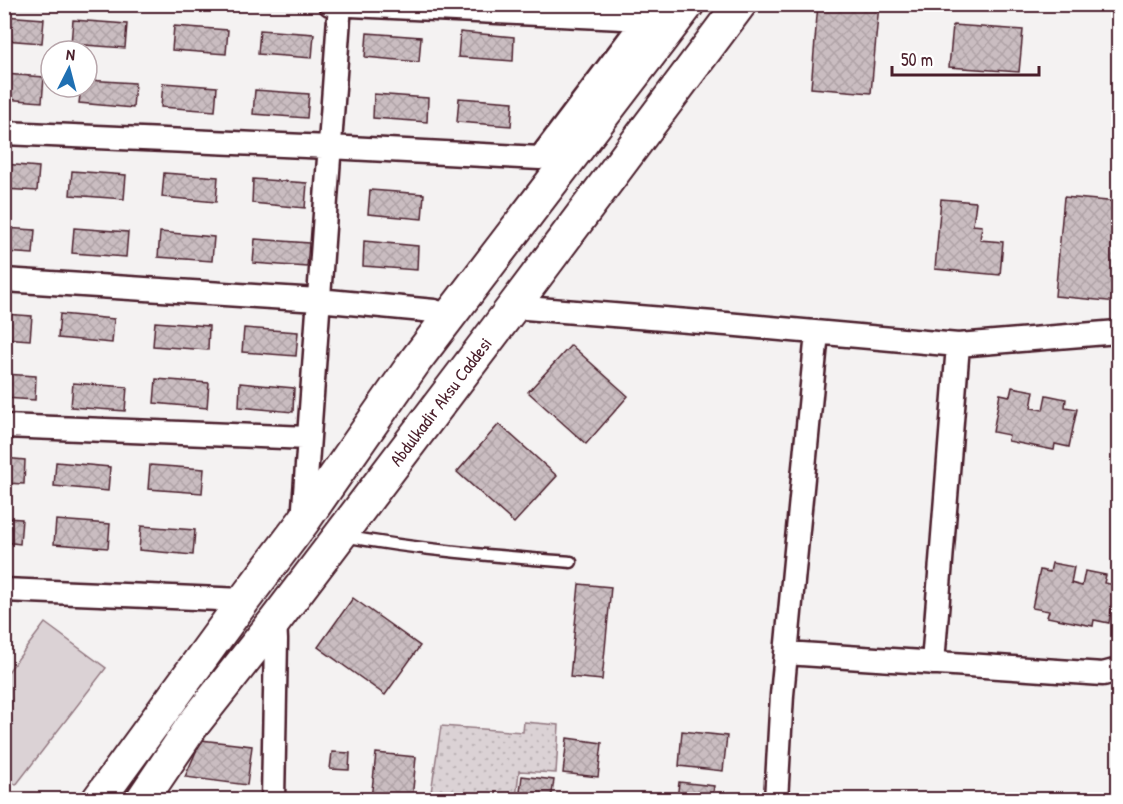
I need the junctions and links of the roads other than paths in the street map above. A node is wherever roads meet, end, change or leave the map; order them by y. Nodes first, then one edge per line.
1 (330, 4) edge
2 (688, 4) edge
3 (740, 4) edge
4 (340, 5) edge
5 (656, 18) edge
6 (4, 133) edge
7 (329, 147) junction
8 (4, 280) edge
9 (318, 300) junction
10 (513, 308) junction
11 (450, 316) junction
12 (1119, 332) edge
13 (817, 333) junction
14 (958, 345) junction
15 (4, 426) edge
16 (308, 438) junction
17 (303, 522) junction
18 (339, 536) junction
19 (571, 562) dead end
20 (4, 590) edge
21 (244, 600) junction
22 (275, 621) junction
23 (786, 653) junction
24 (933, 663) junction
25 (1119, 670) edge
26 (98, 800) edge
27 (142, 800) edge
28 (273, 800) edge
29 (776, 800) edge

1 - 4 street
2 - 5 main road
3 - 10 main road, Abdulkadir Aksu Caddesi
4 - 5 street
4 - 7 street
5 - 7 street
5 - 11 main road
6 - 7 street
7 - 9 street
8 - 9 street
9 - 11 street
9 - 16 street
10 - 13 street
10 - 18 main road, Abdulkadir Aksu Caddesi
11 - 17 main road
12 - 14 street
13 - 14 street
13 - 23 street
14 - 24 street
15 - 16 street
16 - 17 street
17 - 21 main road
18 - 19 lane
18 - 22 main road, Abdulkadir Aksu Caddesi
20 - 21 street
21 - 26 main road
22 - 27 main road, Abdulkadir Aksu Caddesi
22 - 28 street
23 - 24 street
23 - 29 street
24 - 25 street

